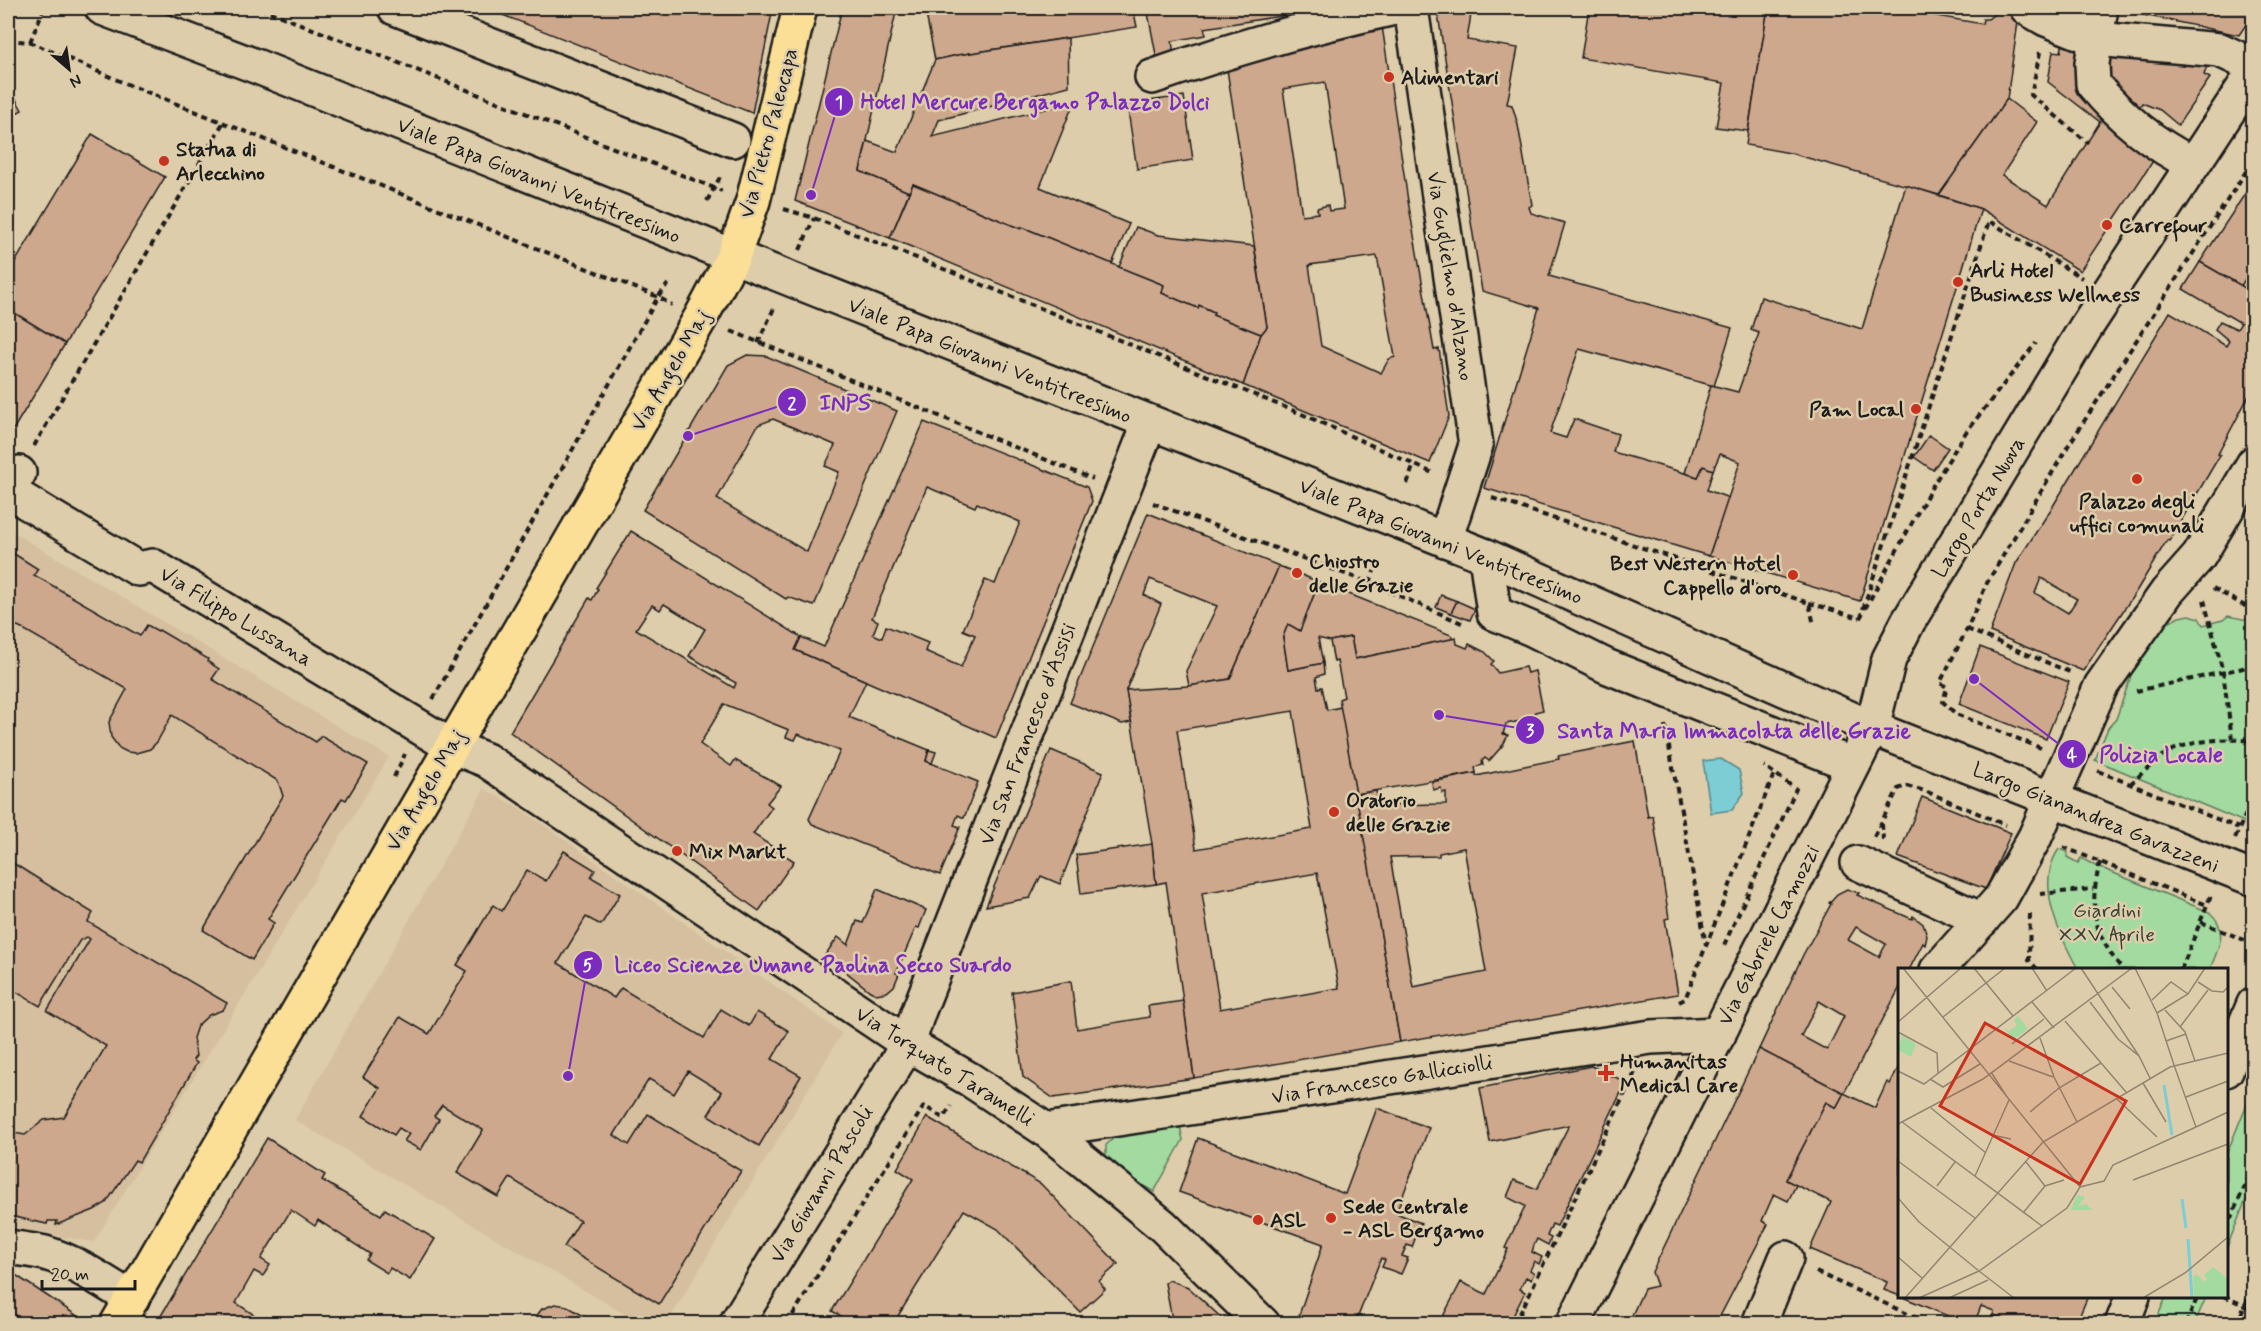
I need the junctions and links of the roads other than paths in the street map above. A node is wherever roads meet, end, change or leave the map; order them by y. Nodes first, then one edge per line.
1 (102, 8) edge
2 (395, 8) edge
3 (800, 8) edge
4 (1395, 8) edge
5 (1410, 8) edge
6 (2037, 13) edge
7 (2098, 23) edge
8 (2253, 66) edge
9 (1152, 77) dead end
10 (2248, 93) edge
11 (733, 140) dead end
12 (2193, 164) junction
13 (733, 257) junction
14 (1149, 424) junction
15 (2253, 463) edge
16 (19, 473) road end
17 (1445, 540) junction
18 (1486, 556) junction
19 (1872, 728) junction
20 (451, 746) junction
21 (1853, 765) junction
22 (2052, 799) junction
23 (1834, 804) joint
24 (1858, 863) dead end
25 (2253, 879) edge
26 (1982, 920) junction
27 (1938, 968) edge
28 (2253, 1004) edge
29 (1719, 1034) junction
30 (908, 1044) junction
31 (2228, 1065) edge
32 (1046, 1130) junction
33 (8, 1247) edge
34 (1786, 1258) road end
35 (2132, 1298) edge
36 (125, 1311) edge
37 (749, 1319) edge
38 (1263, 1323) edge
39 (1574, 1323) edge
40 (1759, 1323) edge
41 (2122, 1323) edge

1 - 13 street, Viale Papa Giovanni Ventitreesimo
2 - 11 street
3 - 13 main road, Via Pietro Paleocapa
4 - 9 street
5 - 17 street, Via Guglielmo d'Alzano
6 - 7 street
7 - 8 street
7 - 12 street
10 - 12 street, Largo Porta Nuova
12 - 19 street, Largo Porta Nuova
13 - 14 street, Viale Papa Giovanni Ventitreesimo
13 - 20 main road, Via Angelo Maj
14 - 17 street, Viale Papa Giovanni Ventitreesimo
14 - 30 street, Via San Francesco d'Assisi
15 - 22 street
16 - 20 street, Via Filippo Lussana
17 - 18 street, Viale Papa Giovanni Ventitreesimo
18 - 19 street, Viale Papa Giovanni Ventitreesimo
18 - 21 street
19 - 21 street, Largo Porta Nuova
19 - 22 street, Largo Gianandrea Gavazzeni
20 - 30 street, Via Torquato Taramelli
20 - 36 main road, Via Angelo Maj
21 - 23 street, Largo Porta Nuova
22 - 25 street, Largo Gianandrea Gavazzeni
22 - 26 street
23 - 29 street, Via Gabriele Camozzi
24 - 26 street
26 - 27 street
28 - 31 street
29 - 32 street, Via Francesco Gallicciolli
29 - 39 street, Via Gabriele Camozzi
30 - 32 street, Via Torquato Taramelli
30 - 37 street, Via Giovanni Pascoli
32 - 38 street, Via Torquato Taramelli
33 - 36 street
34 - 40 street
35 - 41 street

